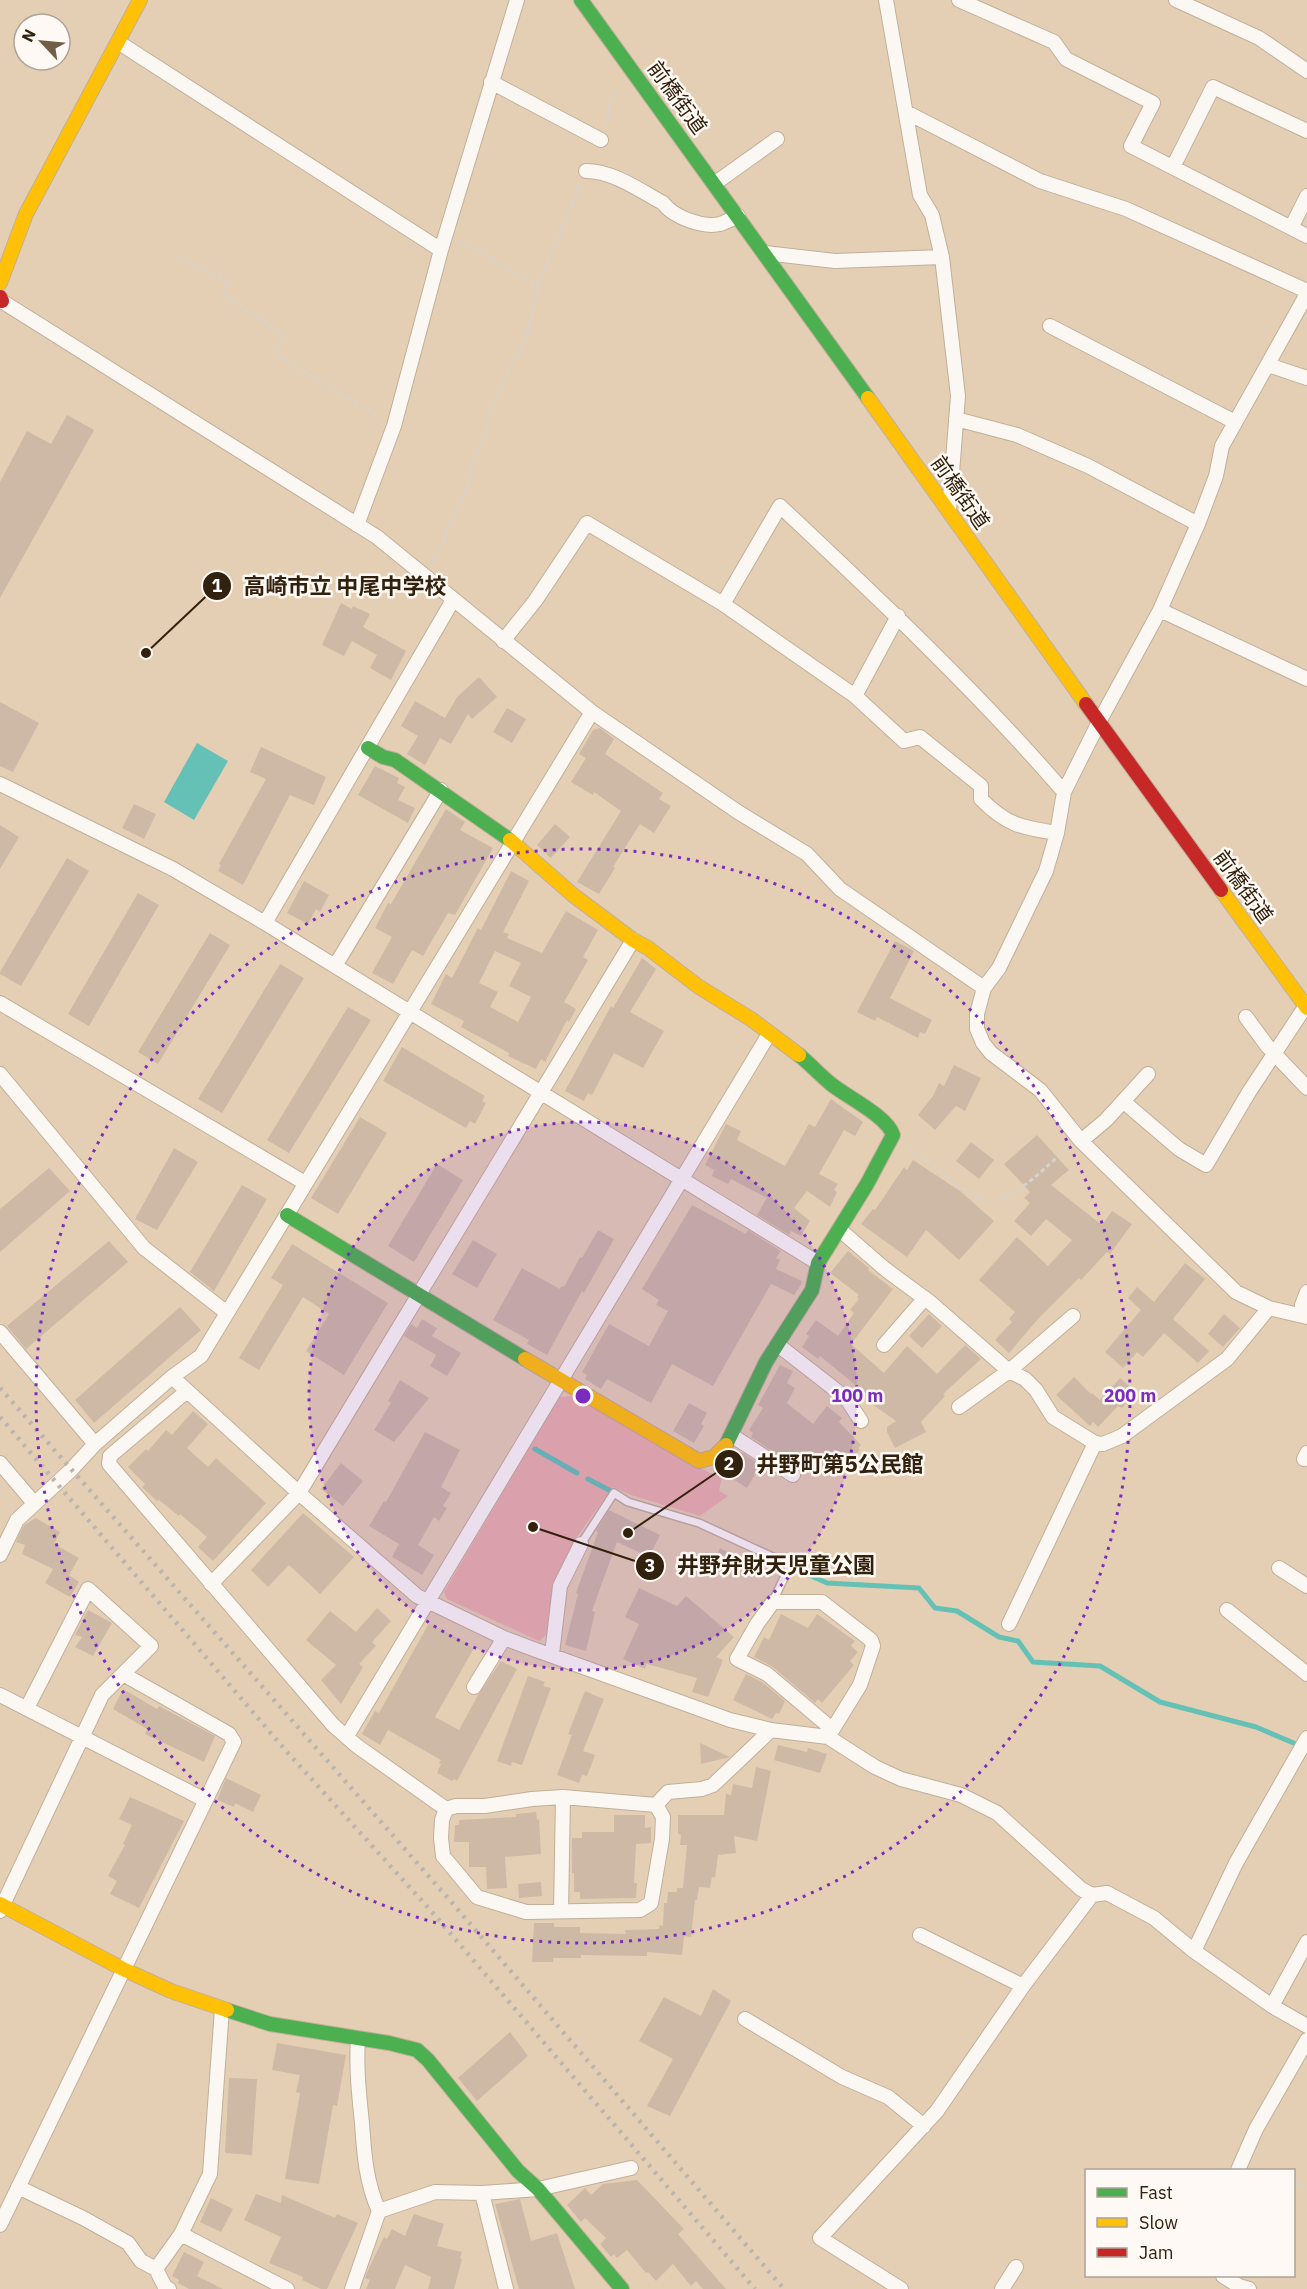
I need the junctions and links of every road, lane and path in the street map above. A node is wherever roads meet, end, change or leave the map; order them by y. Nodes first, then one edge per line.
1 (140, 0) edge
2 (517, 0) edge
3 (581, 0) edge
4 (886, 0) edge
5 (959, 0) edge
6 (1176, 0) edge
7 (118, 42) junction
8 (1307, 71) edge
9 (635, 74) junction
10 (491, 81) junction
11 (906, 112) junction
12 (1307, 131) edge
13 (777, 139) dead end
14 (601, 140) joint
15 (1173, 167) junction
16 (586, 171) joint
17 (714, 184) junction
18 (1307, 196) edge
19 (738, 216) junction
20 (1291, 228) junction
21 (446, 233) junction
22 (1307, 236) edge
23 (441, 250) junction
24 (765, 254) junction
25 (942, 257) junction
26 (177, 258) dead end
27 (0, 284) edge
28 (538, 286) junction
29 (1307, 292) edge
30 (0, 301) edge
31 (1050, 326) dead end
32 (1268, 365) junction
33 (1307, 378) edge
34 (956, 418) junction
35 (1235, 423) junction
36 (394, 426) junction
37 (949, 512) junction
38 (1198, 524) junction
39 (357, 525) junction
40 (412, 566) junction
41 (453, 600) junction
42 (723, 604) junction
43 (1160, 610) junction
44 (898, 616) junction
45 (503, 641) junction
46 (1307, 679) edge
47 (855, 696) junction
48 (592, 712) junction
49 (1099, 722) junction
50 (368, 748) junction
51 (0, 784) edge
52 (441, 790) junction
53 (1064, 792) junction
54 (1058, 833) junction
55 (512, 841) junction
56 (265, 923) junction
57 (633, 940) junction
58 (335, 966) junction
59 (984, 988) junction
60 (0, 1003) edge
61 (1306, 1006) edge
62 (410, 1013) junction
63 (1246, 1017) dead end
64 (769, 1034) junction
65 (1276, 1055) junction
66 (0, 1074) edge
67 (1148, 1074) dead end
68 (1307, 1088) edge
69 (541, 1093) junction
70 (1124, 1102) junction
71 (893, 1135) junction
72 (1080, 1140) junction
73 (682, 1179) junction
74 (305, 1183) junction
75 (287, 1215) junction
76 (839, 1229) junction
77 (818, 1263) junction
78 (1307, 1292) edge
79 (418, 1296) junction
80 (925, 1298) junction
81 (1269, 1308) junction
82 (227, 1313) junction
83 (1073, 1316) dead end
84 (1304, 1316) edge
85 (0, 1332) edge
86 (778, 1345) junction
87 (884, 1345) dead end
88 (1010, 1371) junction
89 (172, 1377) junction
90 (562, 1380) junction
91 (187, 1391) junction
92 (958, 1407) dead end
93 (861, 1421) dead end
94 (731, 1435) junction
95 (1095, 1443) junction
96 (95, 1444) junction
97 (0, 1463) edge
98 (793, 1474) dead end
99 (299, 1493) junction
100 (34, 1503) junction
101 (581, 1544) joint
102 (0, 1555) edge
103 (1280, 1568) dead end
104 (211, 1584) junction
105 (1307, 1586) edge
106 (429, 1601) junction
107 (772, 1603) junction
108 (1227, 1610) dead end
109 (1009, 1624) dead end
110 (504, 1638) junction
111 (552, 1654) junction
112 (123, 1674) junction
113 (1307, 1674) edge
114 (474, 1687) dead end
115 (0, 1695) edge
116 (27, 1708) junction
117 (771, 1730) junction
118 (830, 1733) junction
119 (347, 1736) junction
120 (81, 1737) junction
121 (1307, 1738) edge
122 (1301, 1760) edge
123 (563, 1797) junction
124 (206, 1800) junction
125 (656, 1804) junction
126 (446, 1809) junction
127 (1092, 1894) junction
128 (1, 1907) edge
129 (561, 1911) junction
130 (920, 1935) dead end
131 (1307, 1942) edge
132 (1194, 1951) junction
133 (123, 1969) junction
134 (1023, 1986) junction
135 (1272, 2006) junction
136 (222, 2009) junction
137 (745, 2019) dead end
138 (1307, 2026) edge
139 (358, 2038) junction
140 (1307, 2040) edge
141 (924, 2126) junction
142 (631, 2168) dead end
143 (1238, 2169) edge
144 (18, 2187) junction
145 (538, 2189) junction
146 (482, 2193) junction
147 (379, 2211) junction
148 (0, 2225) edge
149 (181, 2234) junction
150 (1016, 2267) dead end
151 (156, 2269) junction
152 (1225, 2277) edge
153 (166, 2288) edge
154 (287, 2289) edge
155 (352, 2289) edge
156 (506, 2289) edge
157 (622, 2289) edge
158 (901, 2289) edge
159 (1002, 2289) edge
160 (1249, 2289) edge

1 - 7 street
2 - 10 street
3 - 9 street, 前橋街道
4 - 11 street
5 - 15 street
6 - 8 street
7 - 23 street
7 - 27 street
9 - 14 path
9 - 17 street, 前橋街道
10 - 14 street
10 - 21 street
11 - 25 street
11 - 29 street
12 - 15 street
13 - 17 street
15 - 20 street
16 - 19 street
16 - 28 path
17 - 19 street, 前橋街道
18 - 20 street
19 - 24 street, 前橋街道
20 - 22 street
21 - 23 street
21 - 28 path
23 - 36 street
24 - 25 street
24 - 37 street, 前橋街道
25 - 34 street
26 - 36 path
28 - 40 path
29 - 32 street
30 - 39 street
31 - 35 street
32 - 33 street
32 - 35 street
34 - 37 street
34 - 38 street
35 - 38 street
36 - 39 street
37 - 49 street, 前橋街道
38 - 43 street
39 - 40 street
40 - 41 street
41 - 45 street
41 - 50 street
42 - 44 street
42 - 45 street
42 - 47 street
43 - 46 street
43 - 49 street
44 - 47 street
44 - 53 street
45 - 48 street
47 - 54 street
48 - 55 street
48 - 59 street
49 - 53 street
49 - 61 street, 前橋街道
50 - 52 street
50 - 56 street
51 - 56 street
52 - 55 street
52 - 58 street
53 - 54 street
54 - 59 street
55 - 57 street
55 - 62 street
56 - 58 street
57 - 64 street
57 - 69 street
58 - 62 street
59 - 72 street
60 - 74 street
61 - 65 street
62 - 69 street
62 - 74 street
63 - 65 street
64 - 71 street
64 - 73 street
65 - 68 street
65 - 70 street
66 - 82 street
67 - 70 street
69 - 73 street
69 - 79 street
70 - 72 street
71 - 72 path
71 - 76 street
72 - 81 street
73 - 77 street
73 - 90 street
74 - 75 street
75 - 79 street
75 - 82 street
76 - 77 street
76 - 80 street
77 - 86 street
78 - 84 street
79 - 90 street
79 - 99 street
80 - 87 street
80 - 88 street
81 - 84 street
81 - 95 street
82 - 89 street
83 - 88 street
85 - 96 street
86 - 93 street
86 - 94 street
88 - 92 street
88 - 95 street
89 - 91 street
89 - 96 street
90 - 94 street
90 - 106 street
91 - 99 street
91 - 104 street
94 - 98 street
95 - 109 street
96 - 100 street
97 - 100 street
99 - 104 street
99 - 106 street
100 - 102 street
101 - 107 lane
101 - 111 street
103 - 105 street
104 - 119 street
106 - 110 street
106 - 119 street
107 - 118 street
107 - 118 street
108 - 113 street
110 - 111 street
110 - 114 street
111 - 117 street
112 - 116 street
112 - 120 street
112 - 124 street
115 - 116 street
116 - 120 street
117 - 118 street
117 - 125 street
118 - 127 street
119 - 126 street
120 - 124 street
120 - 128 street
121 - 122 street
122 - 132 street
123 - 125 street
123 - 126 street
123 - 129 street
124 - 133 street
125 - 129 street
126 - 129 street
127 - 132 street
127 - 134 street
128 - 133 street
130 - 134 street
131 - 135 street
132 - 135 street
133 - 136 street
133 - 144 street
134 - 141 street
135 - 138 street
136 - 139 street
136 - 149 street
137 - 141 street
139 - 145 street
139 - 147 street
140 - 143 street
141 - 158 street
142 - 145 street
144 - 148 street
144 - 151 street
145 - 146 street
145 - 157 street
146 - 147 street
146 - 156 street
147 - 155 street
149 - 151 street
149 - 154 street
150 - 159 street
151 - 153 street
152 - 160 street

